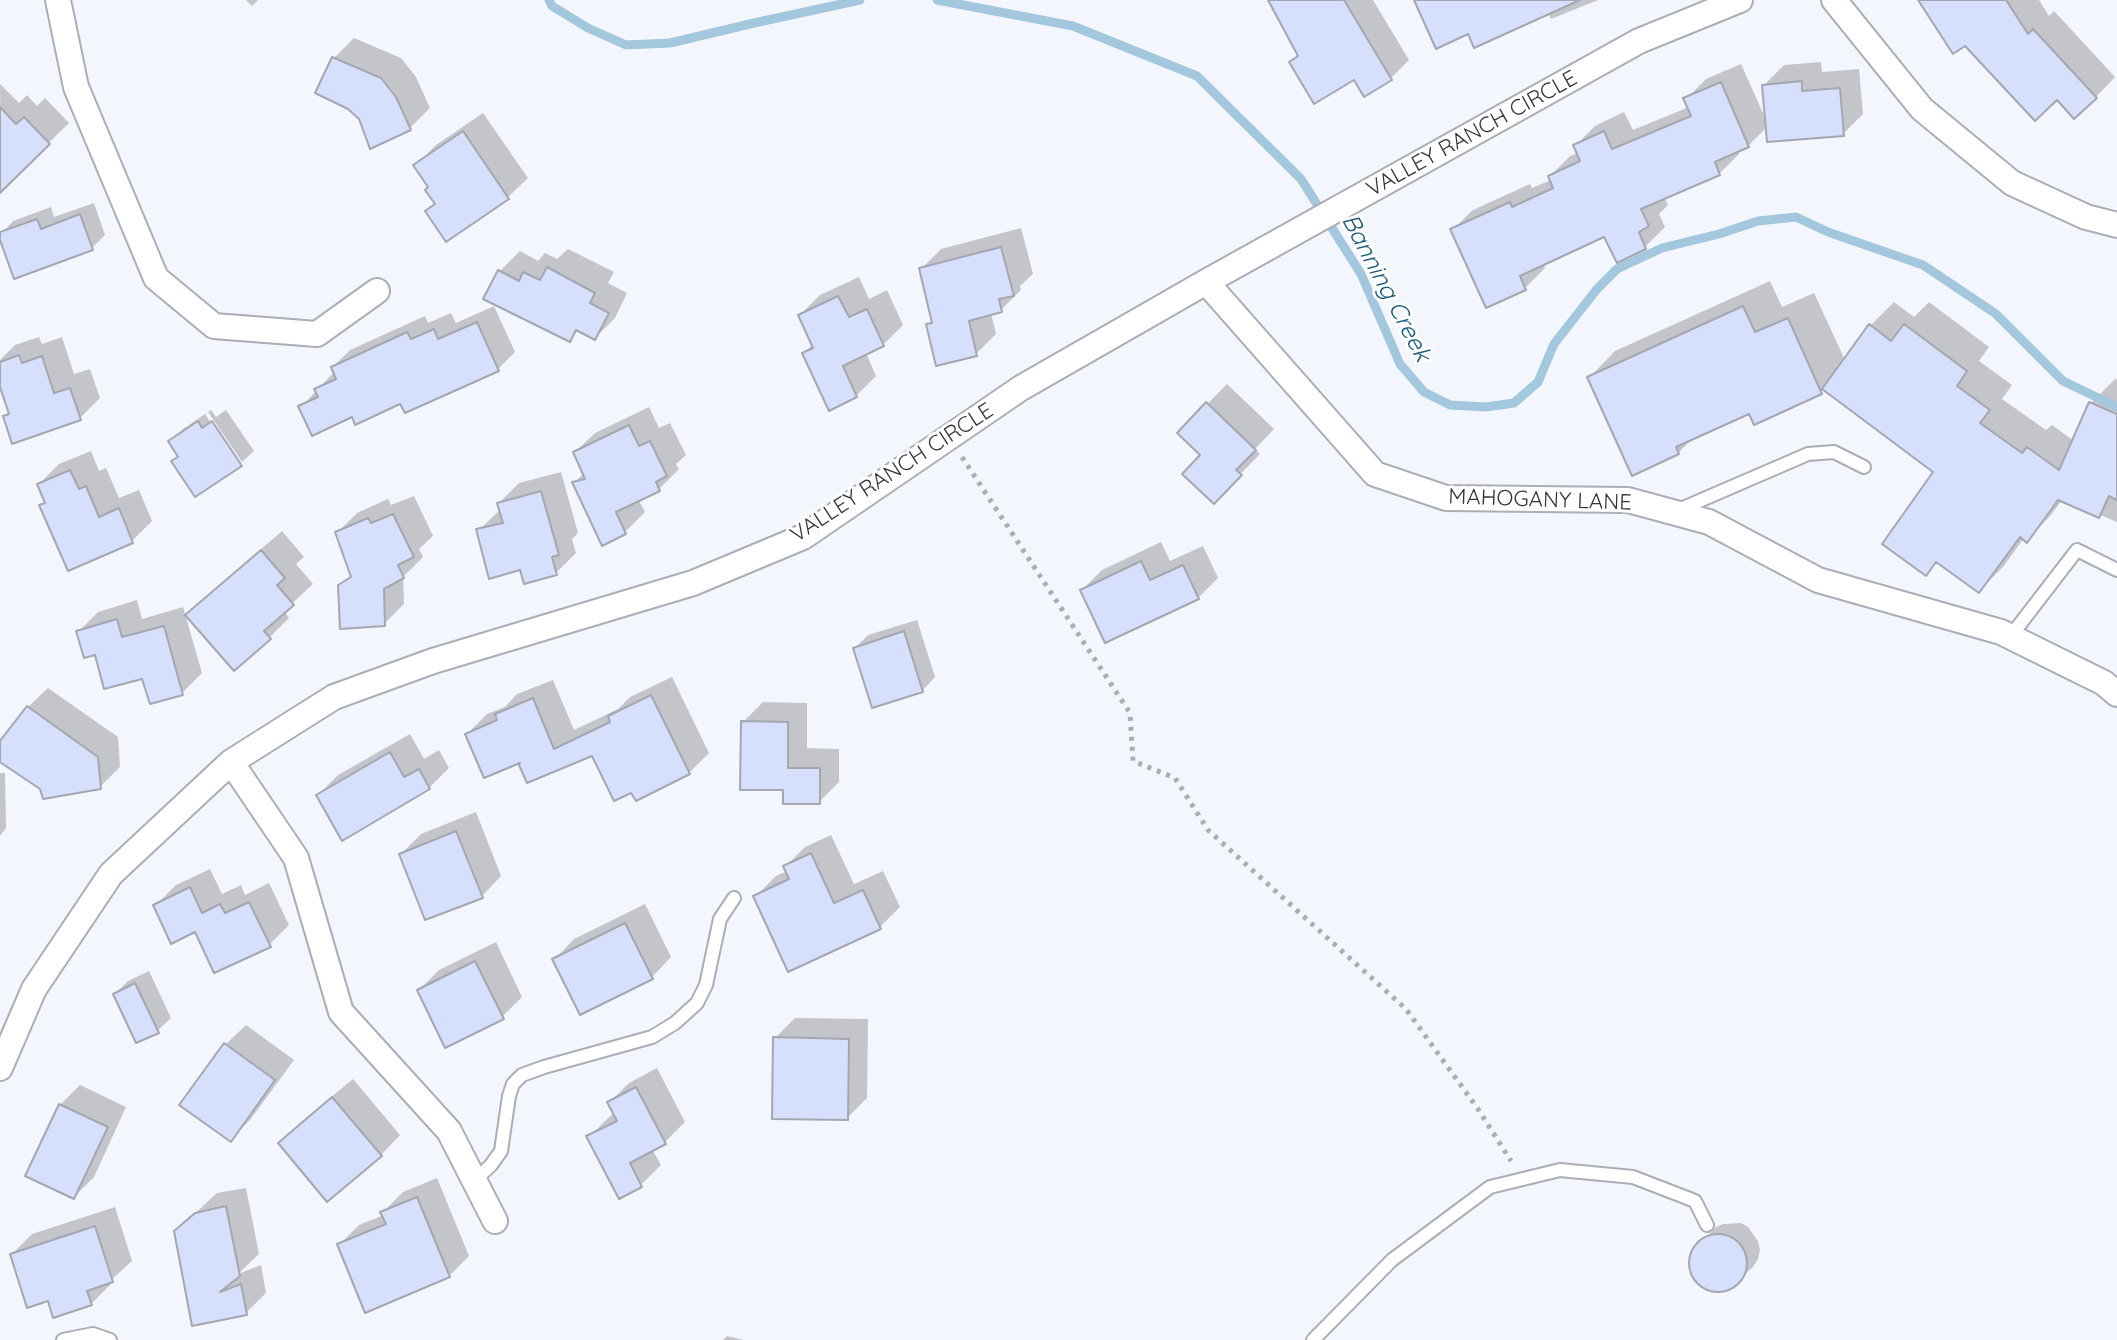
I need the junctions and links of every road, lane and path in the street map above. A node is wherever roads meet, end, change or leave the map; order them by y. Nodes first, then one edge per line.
1 (58, 0) edge
2 (1740, 0) edge
3 (1834, 0) edge
4 (2117, 225) edge
5 (1206, 282) junction
6 (377, 291) dead end
7 (949, 438) junction
8 (1864, 467) dead end
9 (1673, 512) junction
10 (2117, 570) edge
11 (2010, 637) junction
12 (2117, 694) edge
13 (231, 762) junction
14 (734, 898) dead end
15 (0, 1068) edge
16 (1522, 1179) junction
17 (475, 1180) junction
18 (495, 1221) dead end
19 (1707, 1225) dead end
20 (63, 1340) edge
21 (110, 1340) edge
22 (1313, 1340) edge

1 - 6 street
2 - 5 street, VALLEY RANCH CIRCLE
3 - 4 street
5 - 7 street, VALLEY RANCH CIRCLE
5 - 9 street, MAHOGANY LANE
7 - 13 street, VALLEY RANCH CIRCLE
7 - 16 path
8 - 9 lane
9 - 11 street, MAHOGANY LANE
10 - 11 lane
11 - 12 street, MAHOGANY LANE
13 - 15 street, VALLEY RANCH CIRCLE
13 - 17 street
14 - 17 lane
16 - 19 lane
16 - 22 lane
17 - 18 street
20 - 21 lane

